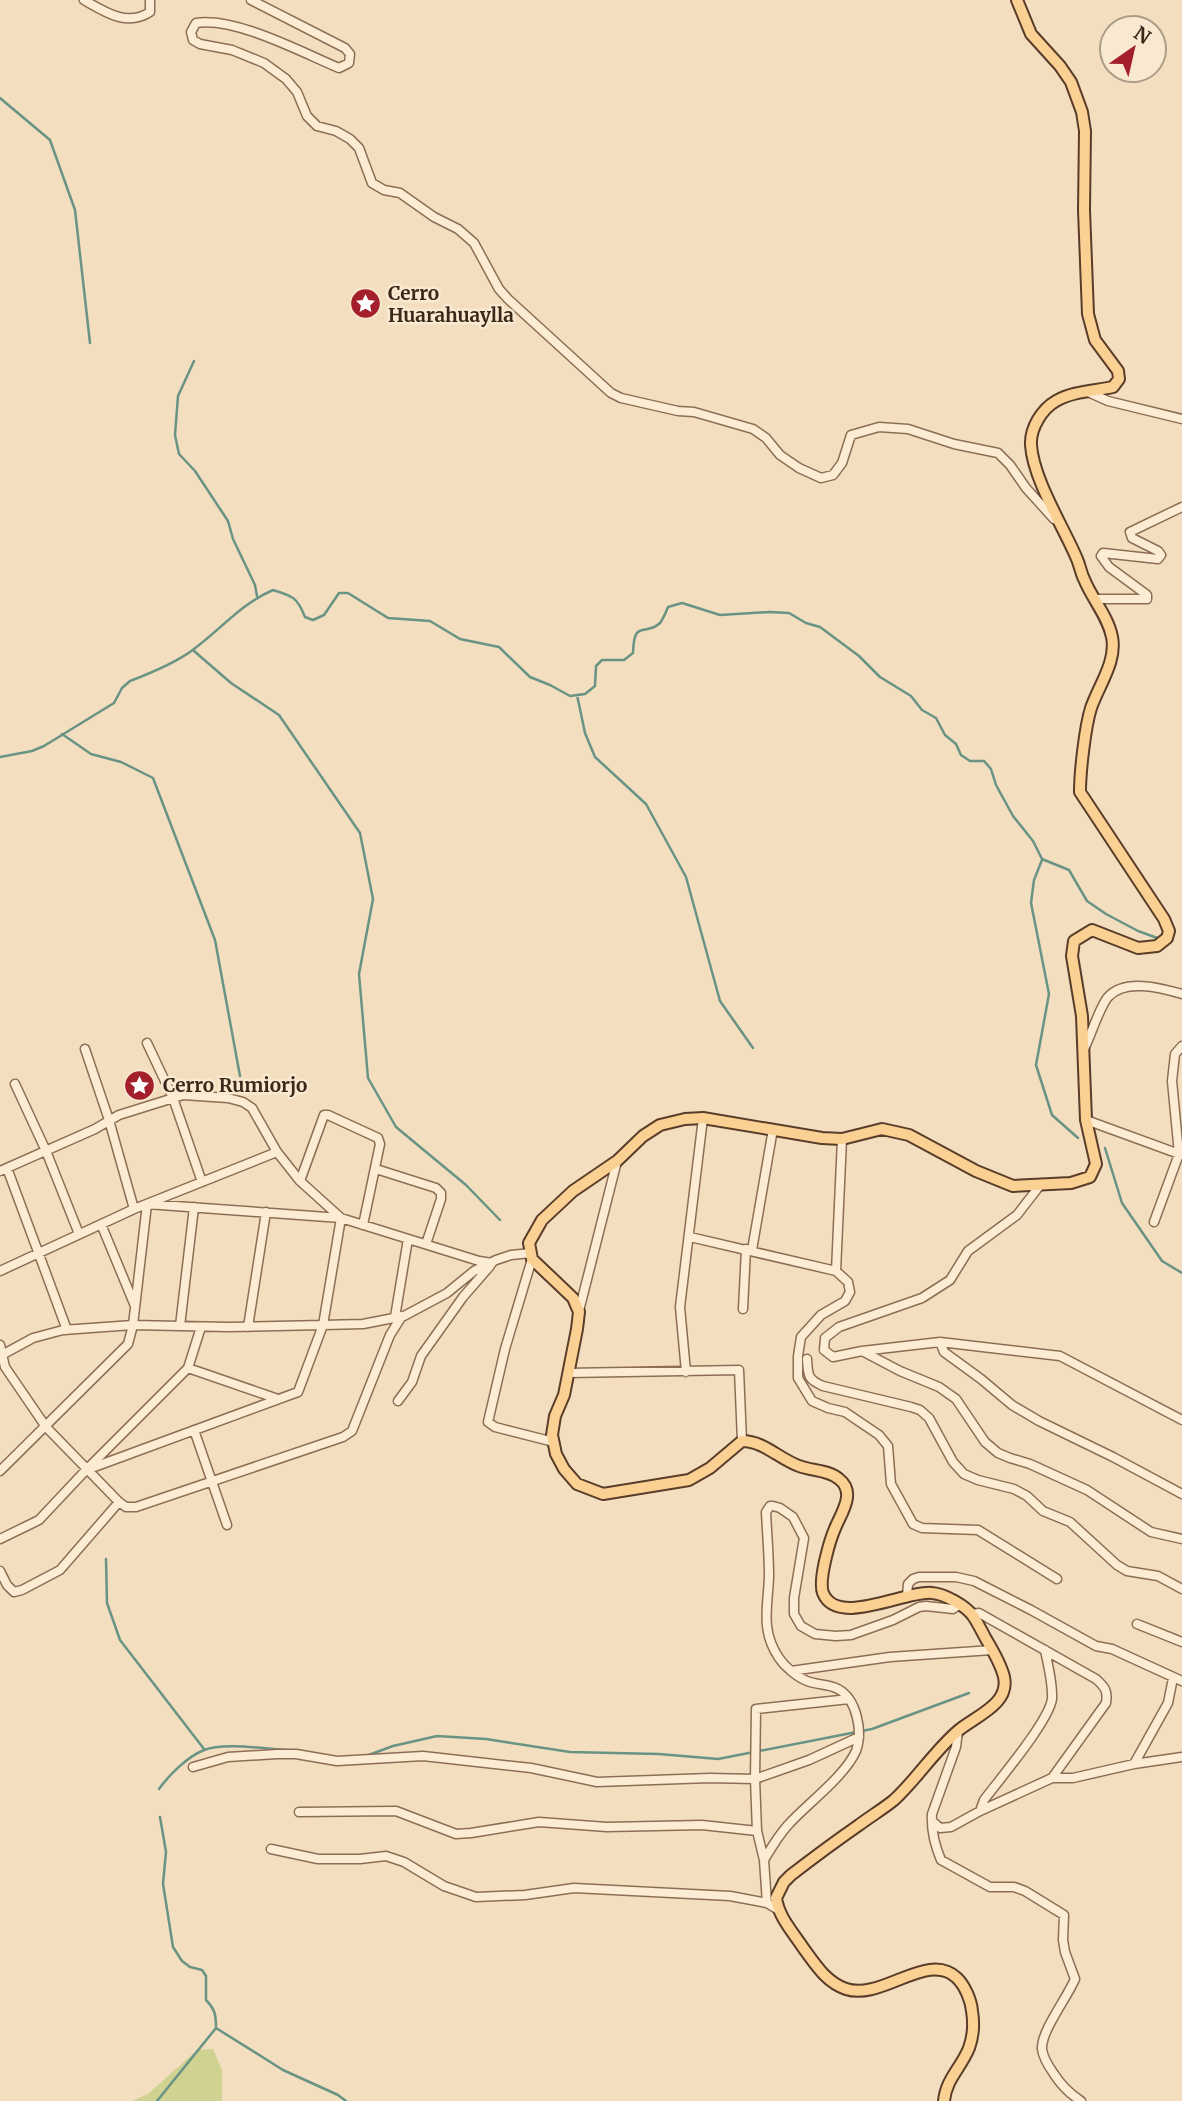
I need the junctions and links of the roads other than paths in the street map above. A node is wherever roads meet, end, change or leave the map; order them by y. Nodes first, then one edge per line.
1 (84, 0) edge
2 (150, 0) edge
3 (251, 0) edge
4 (1017, 0) edge
5 (1088, 392) junction
6 (1182, 419) edge
7 (1182, 507) edge
8 (1061, 527) junction
9 (1095, 599) junction
10 (1182, 994) edge
11 (148, 1043) dead end
12 (1182, 1046) edge
13 (85, 1049) dead end
14 (1083, 1050) junction
15 (15, 1084) dead end
16 (173, 1098) junction
17 (704, 1118) junction
18 (1086, 1120) junction
19 (109, 1121) junction
20 (773, 1129) junction
21 (842, 1139) junction
22 (46, 1151) junction
23 (277, 1152) junction
24 (1180, 1155) edge
25 (617, 1161) junction
26 (376, 1169) junction
27 (3, 1170) edge
28 (300, 1181) junction
29 (202, 1182) junction
30 (1041, 1185) junction
31 (147, 1204) junction
32 (194, 1207) junction
33 (134, 1209) junction
34 (266, 1212) junction
35 (341, 1218) junction
36 (1154, 1222) dead end
37 (101, 1224) junction
38 (363, 1225) junction
39 (79, 1234) junction
40 (690, 1237) junction
41 (408, 1238) junction
42 (426, 1244) junction
43 (749, 1250) junction
44 (37, 1254) junction
45 (531, 1256) junction
46 (492, 1263) junction
47 (0, 1271) edge
48 (836, 1271) junction
49 (135, 1307) junction
50 (743, 1309) dead end
51 (579, 1312) junction
52 (399, 1316) junction
53 (133, 1325) junction
54 (323, 1325) junction
55 (180, 1326) junction
56 (201, 1327) junction
57 (248, 1327) junction
58 (67, 1329) junction
59 (940, 1342) junction
60 (824, 1350) junction
61 (862, 1351) junction
62 (1, 1352) edge
63 (798, 1356) junction
64 (807, 1359) junction
65 (188, 1368) junction
66 (686, 1371) junction
67 (568, 1373) junction
68 (278, 1399) junction
69 (398, 1401) dead end
70 (1182, 1420) edge
71 (46, 1427) junction
72 (194, 1430) junction
73 (742, 1441) junction
74 (554, 1442) junction
75 (1, 1467) edge
76 (86, 1470) junction
77 (212, 1482) junction
78 (1182, 1494) edge
79 (118, 1502) junction
80 (227, 1525) dead end
81 (0, 1539) edge
82 (1182, 1539) edge
83 (0, 1571) edge
84 (1056, 1579) dead end
85 (1182, 1589) edge
86 (907, 1595) junction
87 (959, 1605) junction
88 (972, 1614) junction
89 (1137, 1623) dead end
90 (1182, 1642) edge
91 (992, 1650) junction
92 (1045, 1650) junction
93 (792, 1671) junction
94 (1178, 1679) edge
95 (849, 1699) junction
96 (958, 1731) junction
97 (859, 1737) junction
98 (1182, 1757) edge
99 (1134, 1763) junction
100 (193, 1767) dead end
101 (1052, 1778) junction
102 (755, 1779) junction
103 (980, 1811) junction
104 (299, 1812) dead end
105 (932, 1821) junction
106 (757, 1831) junction
107 (271, 1849) dead end
108 (764, 1860) junction
109 (772, 1906) junction
110 (944, 2101) edge
111 (1081, 2101) edge

1 - 2 street
3 - 8 street
4 - 5 main road
5 - 6 street
5 - 8 main road
7 - 9 street
8 - 9 main road
9 - 14 main road
10 - 14 street
11 - 16 street
12 - 24 street
13 - 19 street
14 - 18 main road
15 - 22 street
16 - 19 street
16 - 23 street
16 - 29 street
17 - 20 main road
17 - 25 main road
17 - 40 street
18 - 24 street
18 - 30 main road
19 - 22 street
19 - 33 street
20 - 21 main road
20 - 43 street
21 - 30 main road
21 - 48 street
22 - 27 street
22 - 39 street
23 - 28 street
23 - 29 street
24 - 36 street
25 - 45 main road
25 - 51 street
26 - 28 street
26 - 38 street
26 - 42 street
27 - 44 street
28 - 35 street
29 - 31 street
30 - 60 street
31 - 32 street
31 - 33 street
31 - 49 street
32 - 34 street
32 - 55 street
33 - 37 street
34 - 35 street
34 - 57 street
35 - 38 street
35 - 54 street
37 - 39 street
37 - 49 street
38 - 41 street
39 - 44 street
40 - 43 street
40 - 66 street
41 - 42 street
41 - 52 street
42 - 46 street
43 - 48 street
43 - 50 street
44 - 47 street
44 - 58 street
45 - 46 street
45 - 51 main road
45 - 74 street
46 - 52 street
46 - 69 street
48 - 63 street
49 - 53 street
51 - 67 main road
52 - 54 street
52 - 77 street
53 - 55 street
53 - 58 street
53 - 71 street
54 - 57 street
54 - 68 street
55 - 56 street
56 - 57 street
56 - 65 street
58 - 62 street
59 - 61 street
59 - 70 street
59 - 78 street
60 - 61 street
60 - 64 street
61 - 82 street
62 - 71 street
63 - 64 street
63 - 84 street
64 - 85 street
65 - 68 street
65 - 76 street
66 - 67 street
66 - 73 street
67 - 74 main road
68 - 72 street
71 - 75 street
71 - 76 street
72 - 76 street
72 - 77 street
73 - 74 main road
73 - 86 main road
76 - 79 street
76 - 81 street
77 - 79 street
77 - 80 street
79 - 83 street
86 - 87 main road
86 - 94 street
87 - 88 main road
87 - 93 street
88 - 91 main road
88 - 92 street
89 - 90 street
91 - 93 street
91 - 96 main road
92 - 101 street
92 - 103 street
93 - 95 street
94 - 99 street
95 - 97 street
95 - 102 street
96 - 105 street
96 - 109 main road
97 - 102 street
97 - 108 street
98 - 99 street
99 - 101 street
100 - 102 street
101 - 103 street
102 - 106 street
103 - 105 street
104 - 106 street
105 - 111 street
106 - 108 street
107 - 109 street
108 - 109 street
109 - 110 main road

